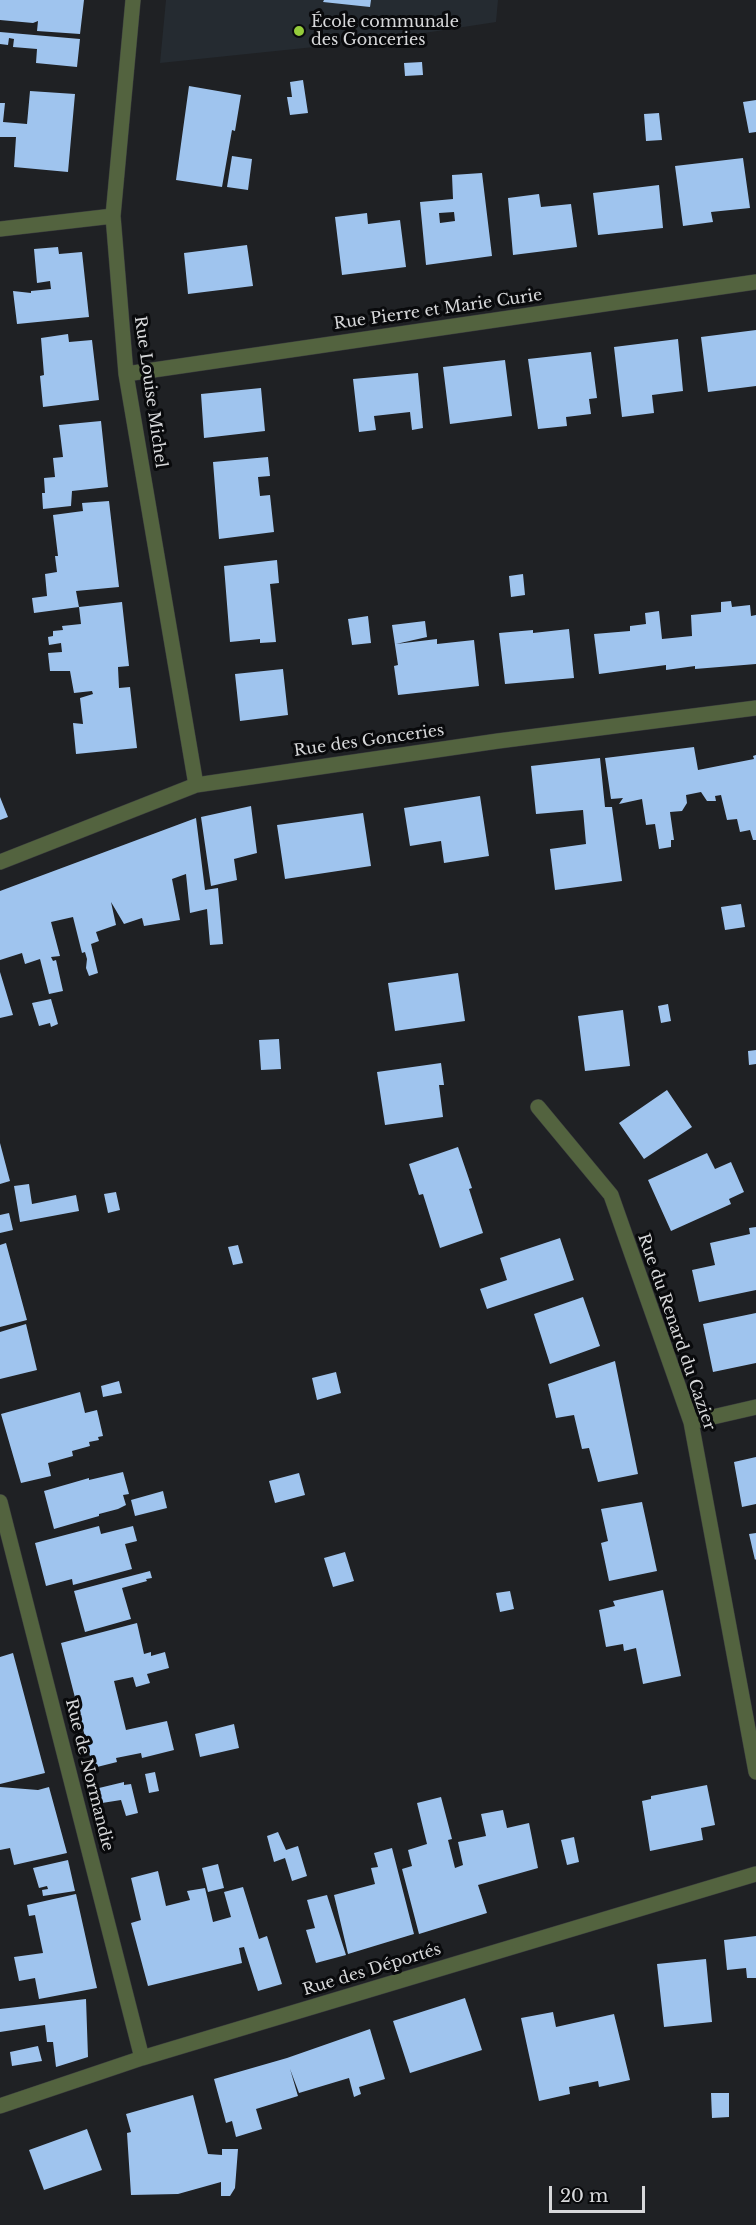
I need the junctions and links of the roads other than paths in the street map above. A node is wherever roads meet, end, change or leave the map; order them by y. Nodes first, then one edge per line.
1 (133, 0) edge
2 (113, 216) junction
3 (0, 229) edge
4 (756, 282) edge
5 (126, 374) junction
6 (756, 708) edge
7 (196, 785) junction
8 (0, 862) edge
9 (538, 1107) dead end
10 (756, 1407) edge
11 (691, 1422) junction
12 (0, 1502) edge
13 (756, 1772) edge
14 (756, 1874) edge
15 (142, 2058) junction
16 (0, 2106) edge

1 - 2 street, Rue Louise Michel
2 - 3 street
2 - 5 street, Rue Louise Michel
4 - 5 street, Rue Pierre et Marie Curie
5 - 7 street, Rue Louise Michel
6 - 7 street, Rue des Gonceries
7 - 8 street, Rue des Gonceries
9 - 11 street, Rue du Renard du Cazier
10 - 11 street
11 - 13 street, Rue du Renard du Cazier
12 - 15 street, Rue de Normandie
14 - 15 street, Rue des Déportés
15 - 16 street, Rue des Déportés

